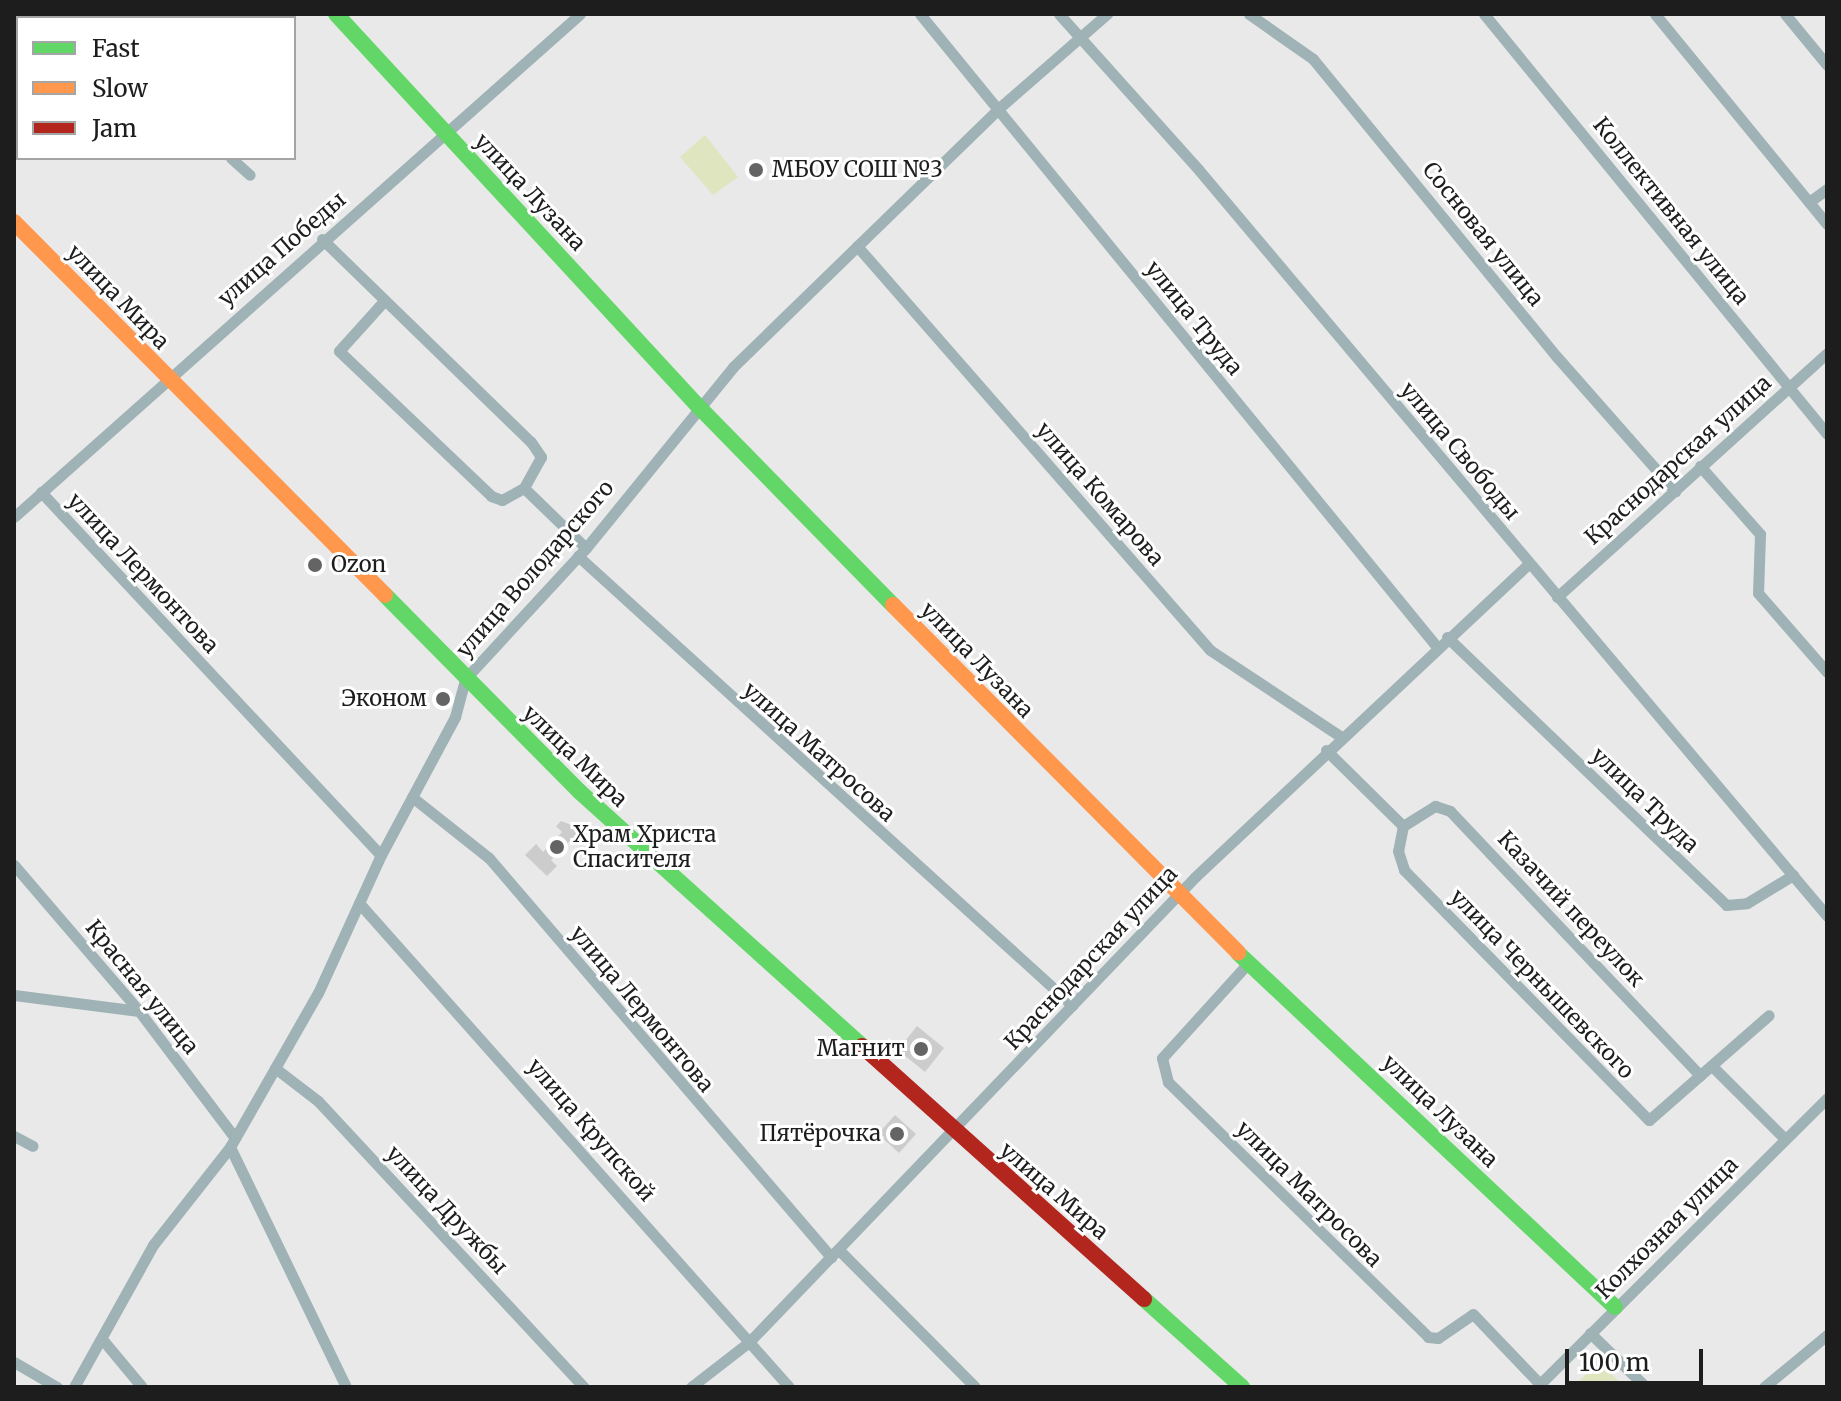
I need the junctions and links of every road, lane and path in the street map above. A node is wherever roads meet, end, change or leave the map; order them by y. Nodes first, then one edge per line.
1 (336, 14) edge
2 (920, 14) edge
3 (1059, 14) edge
4 (1107, 14) edge
5 (1249, 14) edge
6 (1484, 14) edge
7 (1655, 14) edge
8 (1785, 14) edge
9 (573, 16) edge
10 (1081, 38) junction
11 (1827, 65) edge
12 (998, 109) junction
13 (447, 135) junction
14 (233, 160) edge
15 (250, 175) dead end
16 (1827, 189) edge
17 (1809, 202) junction
18 (14, 222) edge
19 (1827, 224) edge
20 (322, 239) junction
21 (857, 246) junction
22 (384, 301) junction
23 (1827, 353) edge
24 (165, 377) junction
25 (1789, 387) junction
26 (698, 406) junction
27 (1827, 434) edge
28 (1700, 466) junction
29 (524, 488) junction
30 (1675, 491) junction
31 (41, 492) junction
32 (14, 517) edge
33 (582, 552) junction
34 (1528, 564) junction
35 (1557, 597) junction
36 (1447, 637) junction
37 (1437, 647) junction
38 (1827, 672) edge
39 (465, 679) junction
40 (1340, 736) junction
41 (1326, 750) junction
42 (412, 797) junction
43 (1403, 826) junction
44 (381, 855) junction
45 (14, 865) edge
46 (1793, 875) junction
47 (1176, 895) junction
48 (359, 903) junction
49 (1827, 916) edge
50 (1250, 961) junction
51 (14, 995) edge
52 (1072, 1005) junction
53 (139, 1011) junction
54 (1769, 1015) dead end
55 (275, 1068) junction
56 (1714, 1068) junction
57 (1700, 1075) junction
58 (1825, 1105) edge
59 (954, 1132) junction
60 (14, 1136) edge
61 (1785, 1139) junction
62 (232, 1142) junction
63 (33, 1146) dead end
64 (835, 1253) junction
65 (1615, 1307) junction
66 (1590, 1333) junction
67 (1827, 1335) edge
68 (102, 1339) junction
69 (749, 1342) junction
70 (14, 1362) edge
71 (1539, 1386) edge
72 (57, 1387) edge
73 (74, 1387) edge
74 (142, 1387) edge
75 (346, 1387) edge
76 (584, 1387) edge
77 (691, 1387) edge
78 (789, 1387) edge
79 (975, 1387) edge
80 (1242, 1387) edge
81 (1646, 1387) edge
82 (1764, 1387) edge

1 - 13 street, улица Лузана
2 - 12 street, улица Труда
3 - 10 street, улица Свободы
4 - 10 street, улица Володарского
5 - 30 street, Сосновая улица
6 - 25 street, Коллективная улица
7 - 17 street
8 - 11 street
9 - 13 street, улица Победы
10 - 12 street, улица Володарского
10 - 34 street, улица Свободы
12 - 21 street, улица Володарского
12 - 37 street, улица Труда
13 - 20 street, улица Победы
13 - 26 street, улица Лузана
14 - 15 street
16 - 17 street
17 - 19 street
18 - 24 street, улица Мира
20 - 22 street
20 - 24 street, улица Победы
21 - 26 street, улица Володарского
21 - 40 street, улица Комарова
22 - 29 street
22 - 29 street
23 - 25 street, Краснодарская улица
24 - 31 street, улица Победы
24 - 39 street, улица Мира
25 - 27 street, Коллективная улица
25 - 28 street, Краснодарская улица
26 - 33 street, улица Володарского
26 - 47 street, улица Лузана
28 - 30 street, Краснодарская улица
28 - 38 street
29 - 33 street, улица Матросова
30 - 35 street, Краснодарская улица
31 - 32 street, улица Победы
31 - 44 street, улица Лермонтова
33 - 39 street, улица Володарского
33 - 52 street, улица Матросова
34 - 35 street, улица Свободы
34 - 36 street, Краснодарская улица
35 - 46 street, улица Свободы
36 - 37 street, Краснодарская улица
36 - 46 street, улица Труда
37 - 40 street, Краснодарская улица
39 - 42 street, улица Володарского
39 - 59 street, улица Мира
40 - 41 street, Краснодарская улица
41 - 43 street
41 - 47 street, Краснодарская улица
42 - 44 street, улица Володарского
42 - 64 street, улица Лермонтова
43 - 57 street, Казачий переулок
43 - 57 street, улица Чернышевского
44 - 48 street, улица Володарского
45 - 53 street, Красная улица
46 - 49 street, улица Свободы
47 - 50 street, улица Лузана
47 - 52 street, Краснодарская улица
48 - 55 street, улица Володарского
48 - 69 street, улица Крупской
50 - 65 street, улица Лузана
50 - 71 street, улица Матросова
51 - 53 street
52 - 59 street, Краснодарская улица
53 - 62 street, Красная улица
54 - 56 street, улица Чернышевского
55 - 62 street, улица Володарского
55 - 76 street, улица Дружбы
56 - 57 street, улица Чернышевского
56 - 61 street
58 - 61 street, Колхозная улица
59 - 64 street, Краснодарская улица
59 - 80 street, улица Мира
60 - 63 street
61 - 65 street, Колхозная улица
62 - 68 street, улица Володарского
62 - 75 street, Красная улица
64 - 69 street, Краснодарская улица
64 - 79 street, улица Лермонтова
65 - 66 street, Колхозная улица
66 - 71 street, Колхозная улица
66 - 81 street
67 - 82 street
68 - 73 street, улица Володарского
68 - 74 street
69 - 77 street, Краснодарская улица
69 - 78 street, улица Крупской
70 - 72 street

